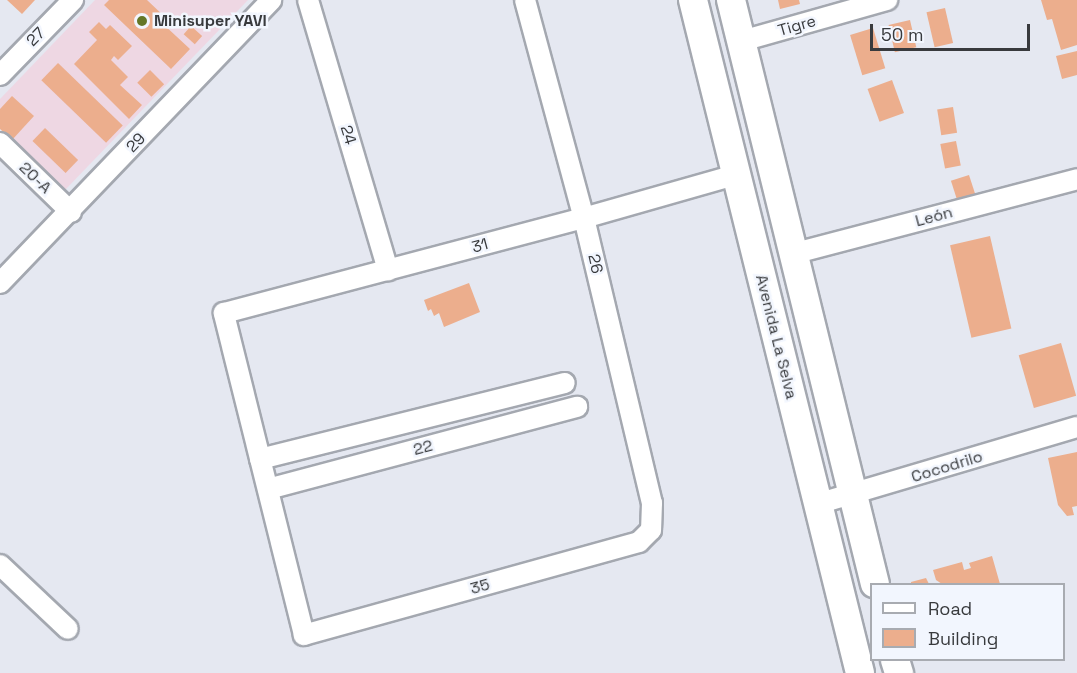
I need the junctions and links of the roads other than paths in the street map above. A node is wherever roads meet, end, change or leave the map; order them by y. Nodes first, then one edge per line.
1 (73, 0) edge
2 (271, 0) edge
3 (308, 0) edge
4 (525, 0) edge
5 (693, 0) edge
6 (731, 0) edge
7 (887, 0) edge
8 (742, 41) junction
9 (0, 75) edge
10 (0, 143) edge
11 (735, 175) junction
12 (1077, 179) edge
13 (71, 212) junction
14 (584, 218) junction
15 (792, 254) junction
16 (388, 270) junction
17 (0, 284) edge
18 (564, 383) dead end
19 (577, 407) dead end
20 (1077, 427) edge
21 (260, 459) junction
22 (268, 489) junction
23 (851, 496) junction
24 (817, 504) junction
25 (651, 530) joint
26 (0, 565) edge
27 (874, 583) edge
28 (68, 629) dead end
29 (860, 673) edge

1 - 9 street, 27
2 - 13 street, 29
3 - 16 street, 24
4 - 14 street, 26
5 - 11 street, Avenida La Selva
6 - 8 street
7 - 8 street, Tigre
8 - 15 street
10 - 13 street, 20-A
11 - 14 street, 31
11 - 24 street, Avenida La Selva
12 - 15 street, León
13 - 17 street, 29
14 - 16 street, 31
14 - 25 street, 26
15 - 23 street
16 - 21 street, 31
18 - 21 street
19 - 22 street, 22
20 - 23 street, Cocodrilo
21 - 22 street
22 - 25 street, 35
23 - 24 street, Cocodrilo
23 - 27 street
24 - 29 street, Avenida La Selva
26 - 28 street

